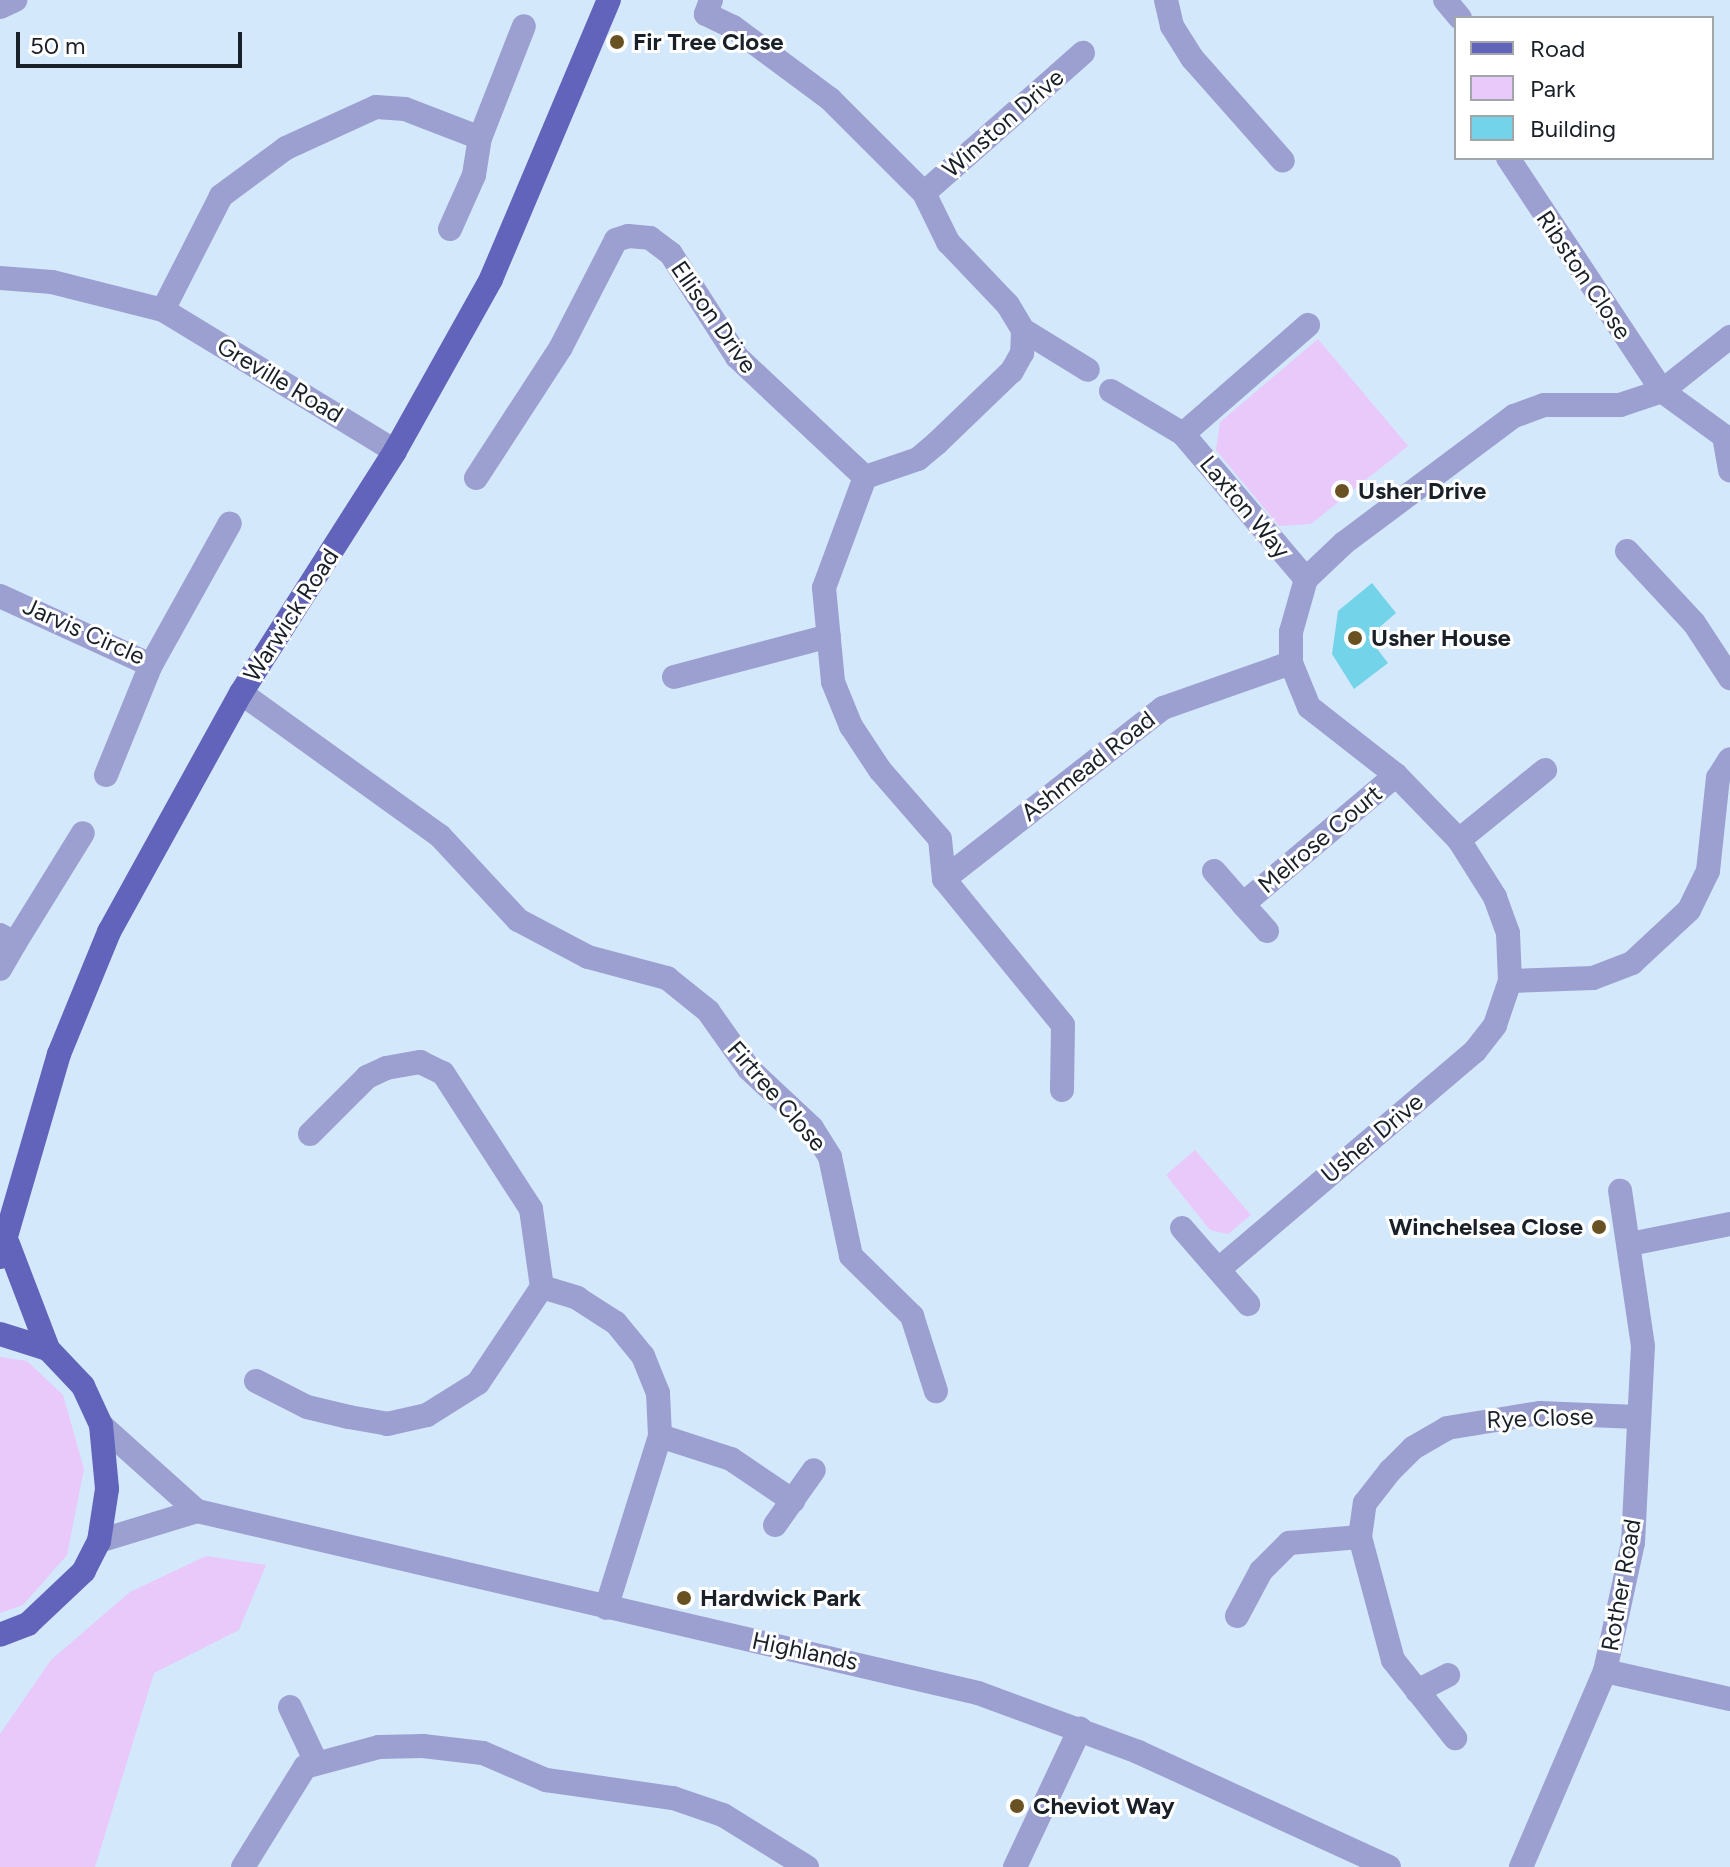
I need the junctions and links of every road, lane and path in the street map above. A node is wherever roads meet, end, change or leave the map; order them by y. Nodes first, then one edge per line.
1 (15, 0) edge
2 (609, 0) edge
3 (711, 0) edge
4 (1166, 0) edge
5 (1445, 0) edge
6 (0, 7) edge
7 (1458, 16) edge
8 (524, 26) dead end
9 (1083, 53) dead end
10 (480, 138) junction
11 (1509, 160) edge
12 (1283, 161) dead end
13 (924, 193) junction
14 (450, 229) dead end
15 (0, 278) edge
16 (163, 310) junction
17 (1308, 325) dead end
18 (1023, 330) junction
19 (1730, 337) edge
20 (1088, 370) dead end
21 (1111, 391) dead end
22 (1662, 391) junction
23 (1183, 434) junction
24 (395, 451) junction
25 (1730, 470) edge
26 (865, 477) junction
27 (476, 478) dead end
28 (230, 523) dead end
29 (1627, 551) dead end
30 (1306, 579) junction
31 (0, 596) edge
32 (829, 636) junction
33 (1291, 663) junction
34 (151, 665) junction
35 (674, 677) dead end
36 (1730, 678) edge
37 (241, 693) junction
38 (1730, 759) edge
39 (1545, 770) dead end
40 (106, 775) dead end
41 (1396, 775) junction
42 (83, 833) dead end
43 (1459, 840) junction
44 (1214, 871) dead end
45 (944, 879) junction
46 (1243, 904) junction
47 (1267, 931) dead end
48 (7, 939) edge
49 (0, 969) edge
50 (1510, 981) junction
51 (1062, 1090) dead end
52 (310, 1134) dead end
53 (1620, 1191) dead end
54 (1730, 1224) edge
55 (1182, 1228) dead end
56 (1630, 1244) junction
57 (4, 1250) edge
58 (1219, 1269) junction
59 (542, 1287) junction
60 (1248, 1304) dead end
61 (0, 1334) edge
62 (48, 1349) junction
63 (256, 1381) dead end
64 (936, 1391) dead end
65 (1637, 1417) junction
66 (101, 1425) junction
67 (660, 1436) junction
68 (814, 1470) dead end
69 (793, 1501) junction
70 (197, 1511) junction
71 (775, 1525) dead end
72 (1360, 1537) junction
73 (99, 1541) junction
74 (606, 1608) junction
75 (1237, 1616) dead end
76 (28, 1624) junction
77 (0, 1635) edge
78 (0, 1651) edge
79 (1605, 1671) junction
80 (1448, 1675) dead end
81 (1417, 1691) junction
82 (1730, 1699) edge
83 (290, 1707) dead end
84 (1080, 1729) junction
85 (1455, 1738) dead end
86 (316, 1762) junction
87 (243, 1867) edge
88 (807, 1867) edge
89 (1015, 1867) edge
90 (1389, 1867) edge
91 (1521, 1867) edge

1 - 6 street
2 - 24 main road, Warwick Road
3 - 13 street, Winston Drive
4 - 12 street
5 - 7 street
8 - 10 street
9 - 13 street, Winston Drive
10 - 14 street
10 - 16 street
11 - 22 street, Ribston Close
13 - 18 street, Winston Drive
15 - 16 street, Greville Road
16 - 24 street, Greville Road
17 - 23 street, Laxton Way
18 - 20 street
18 - 26 street
19 - 22 street
21 - 23 street, Laxton Way
22 - 25 street
22 - 30 street
23 - 30 street, Laxton Way
24 - 37 main road, Warwick Road
26 - 27 street, Ellison Drive
26 - 32 street
28 - 34 street, Jarvis Circle
29 - 36 street
30 - 33 street, Usher Drive
31 - 34 street, Jarvis Circle
32 - 35 street
32 - 45 street
33 - 41 street, Usher Drive
33 - 45 street, Ashmead Road
34 - 40 street
37 - 57 main road, Warwick Road
37 - 64 street, Firtree Close
38 - 50 street
39 - 43 street
41 - 43 street, Usher Drive
41 - 46 street, Melrose Court
42 - 48 street
43 - 50 street, Usher Drive
44 - 46 street, Melrose Court
45 - 51 street
46 - 47 street, Melrose Court
48 - 49 street
50 - 58 street, Usher Drive
52 - 59 street
53 - 56 street, Rother Road
54 - 56 street
55 - 58 street
56 - 65 street, Rother Road
57 - 62 main road, Warwick Road
58 - 60 street
59 - 63 street
59 - 67 street
61 - 62 main road
62 - 66 main road
65 - 72 street, Rye Close
65 - 79 street, Rother Road
66 - 70 street, Highlands
66 - 73 main road
67 - 69 street
67 - 74 street
68 - 69 street
69 - 71 street
70 - 73 street
70 - 74 street, Highlands
72 - 75 street
72 - 81 street, Rye Close
73 - 76 main road
74 - 84 street, Highlands
76 - 77 main road
76 - 78 main road
79 - 82 street
79 - 91 street, Rother Road
80 - 81 street
81 - 85 street, Rye Close
83 - 86 street
84 - 89 street
84 - 90 street, Highlands
86 - 87 street
86 - 88 street

